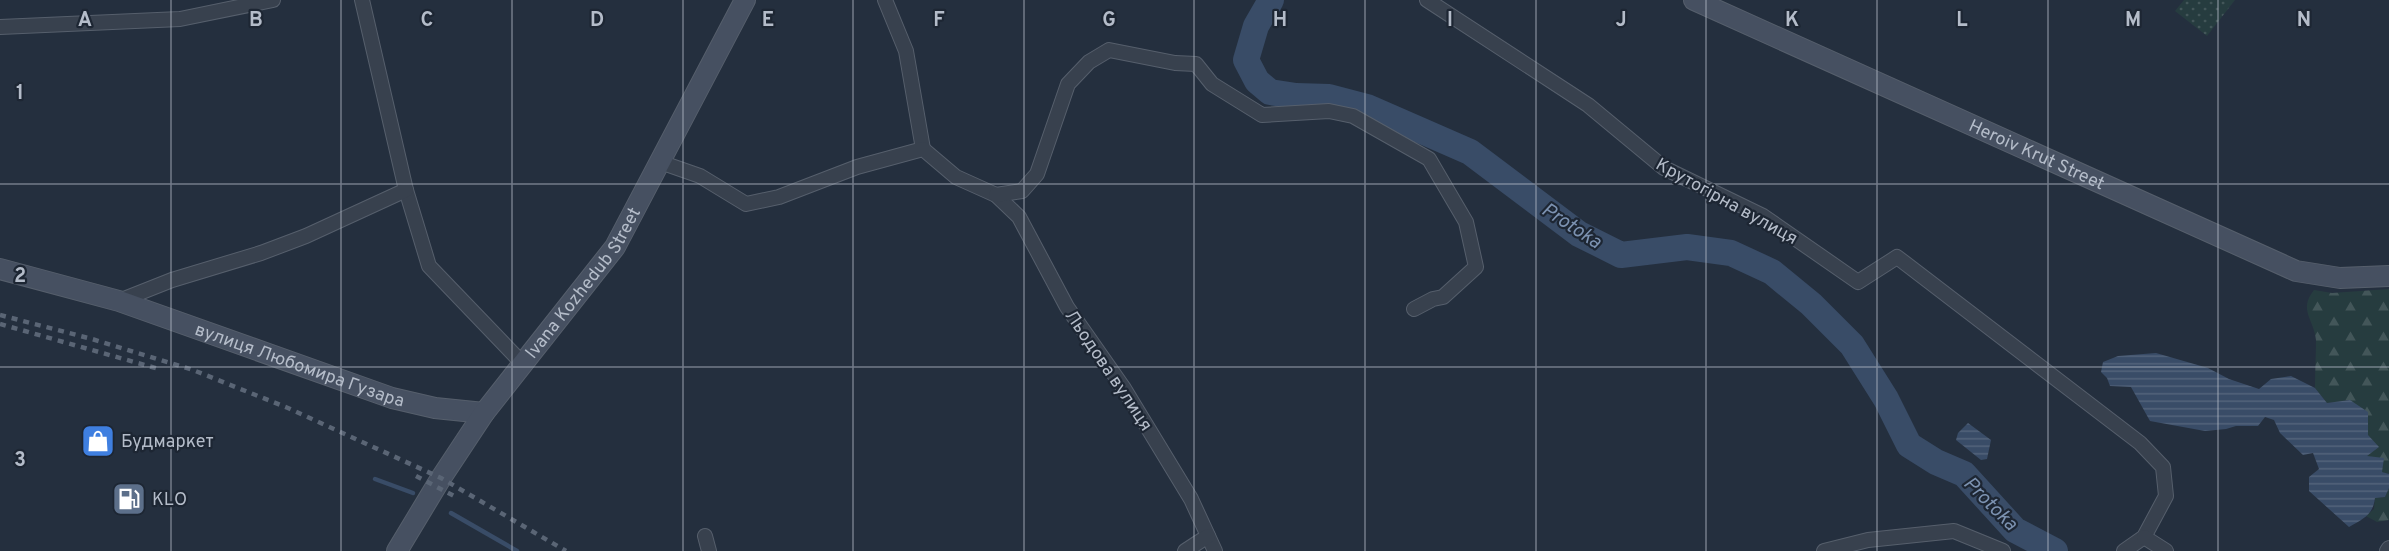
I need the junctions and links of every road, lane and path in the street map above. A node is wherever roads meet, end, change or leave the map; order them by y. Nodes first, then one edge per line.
1 (273, 0) edge
2 (362, 0) edge
3 (745, 0) edge
4 (885, 0) edge
5 (1427, 0) edge
6 (1694, 0) edge
7 (0, 27) edge
8 (923, 149) junction
9 (660, 162) junction
10 (406, 190) junction
11 (996, 195) junction
12 (0, 269) edge
13 (2389, 276) edge
14 (119, 301) junction
15 (1414, 309) dead end
16 (524, 365) junction
17 (484, 413) junction
18 (705, 536) dead end
19 (1208, 536) junction
20 (2144, 537) junction
21 (398, 551) edge
22 (709, 551) edge
23 (1185, 551) edge
24 (1215, 551) edge
25 (1824, 551) edge
26 (2003, 551) edge
27 (2124, 551) edge
28 (2166, 551) edge

1 - 7 street
2 - 10 street
3 - 9 street, Ivana Kozhedub Street
4 - 8 street
5 - 20 street, Крутогірна вулиця
6 - 13 street, Heroiv Krut Street
8 - 9 street
8 - 11 street, Льодова вулиця
9 - 16 street, Ivana Kozhedub Street
10 - 14 street
10 - 16 street
11 - 15 street
11 - 19 street, Льодова вулиця
12 - 14 street, вулиця Любомира Гузара
14 - 17 street, вулиця Любомира Гузара
16 - 17 street, Ivana Kozhedub Street
17 - 21 street, Ivana Kozhedub Street
18 - 22 street
19 - 23 street
19 - 24 street, Льодова вулиця
20 - 27 street
20 - 28 street
25 - 26 street

